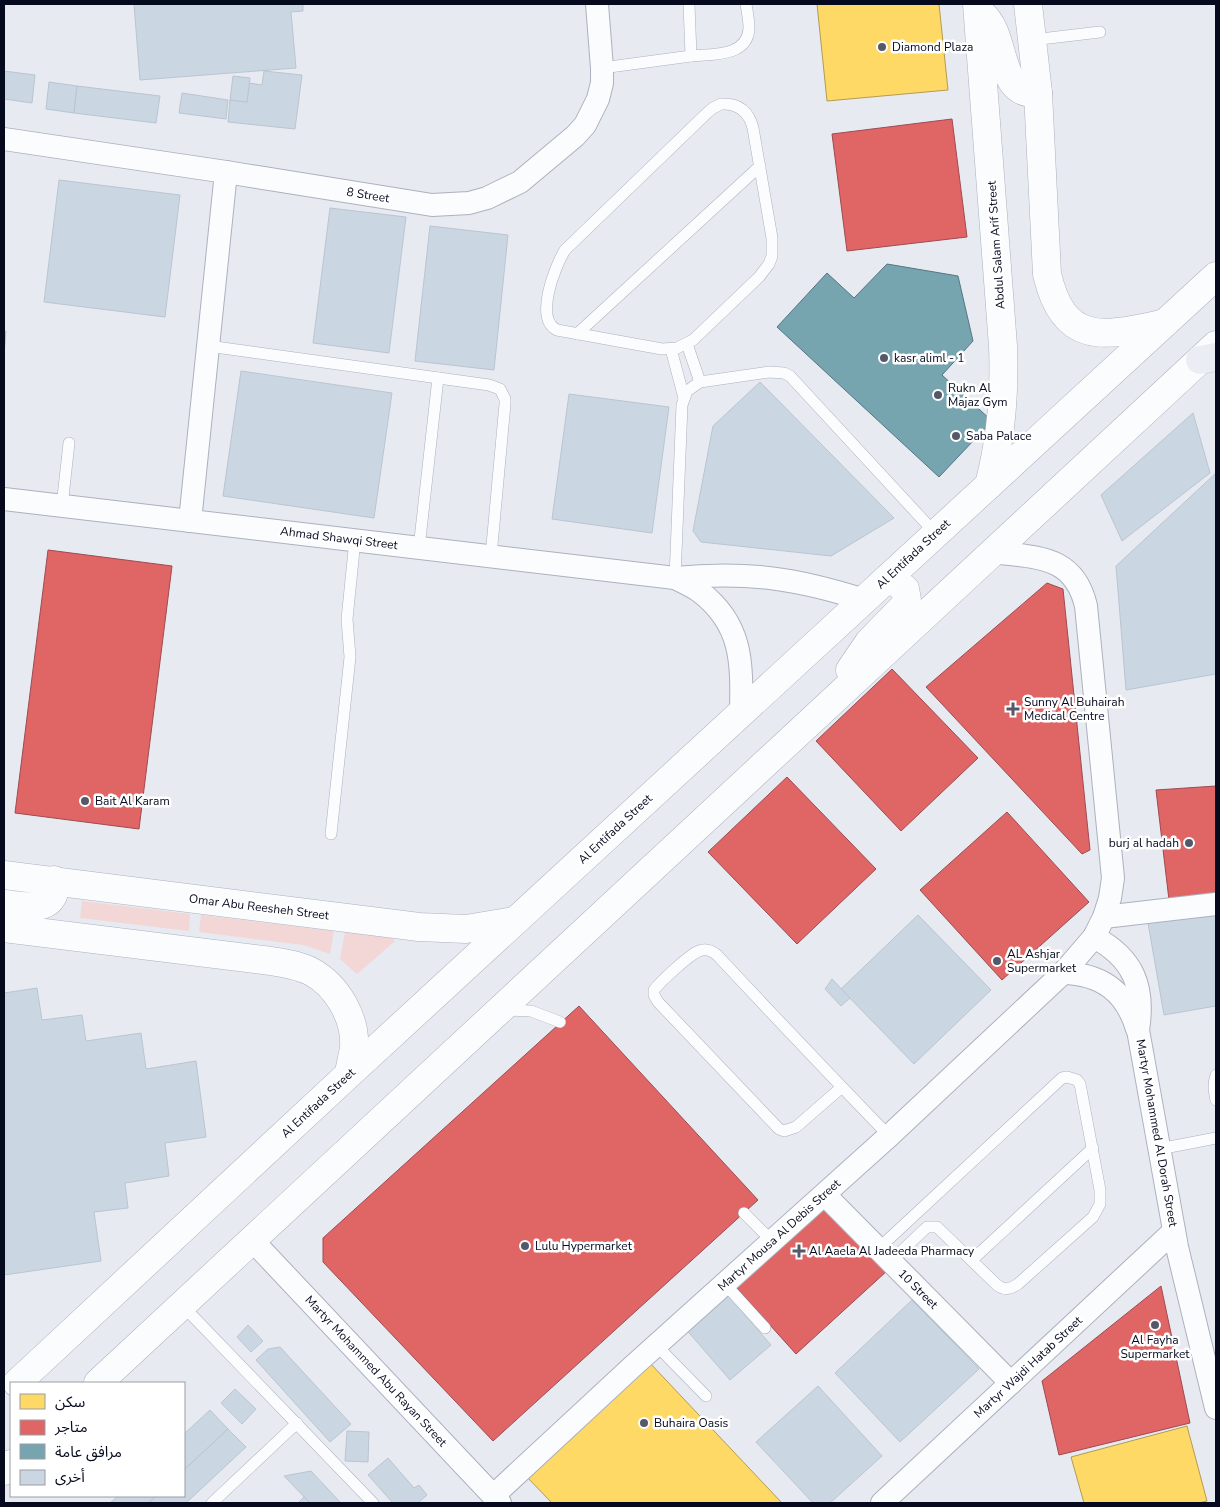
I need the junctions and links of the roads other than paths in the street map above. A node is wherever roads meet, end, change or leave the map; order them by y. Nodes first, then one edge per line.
1 (597, 4) edge
2 (689, 4) edge
3 (746, 4) edge
4 (1028, 4) edge
5 (977, 7) edge
6 (1100, 32) dead end
7 (1032, 40) junction
8 (691, 56) junction
9 (602, 68) junction
10 (1038, 93) junction
11 (4, 139) edge
12 (760, 166) junction
13 (226, 172) junction
14 (1216, 276) edge
15 (1165, 324) junction
16 (576, 334) junction
17 (687, 344) junction
18 (208, 346) junction
19 (671, 349) junction
20 (1211, 354) edge
21 (438, 378) junction
22 (700, 382) junction
23 (684, 398) junction
24 (69, 443) dead end
25 (989, 485) junction
26 (4, 499) edge
27 (62, 506) junction
28 (190, 521) junction
29 (936, 534) junction
30 (355, 540) junction
31 (419, 548) junction
32 (994, 552) junction
33 (491, 556) junction
34 (889, 577) junction
35 (675, 578) junction
36 (864, 600) junction
37 (834, 700) junction
38 (741, 713) junction
39 (330, 834) dead end
40 (4, 875) edge
41 (54, 880) junction
42 (4, 904) edge
43 (1216, 904) edge
44 (1104, 917) junction
45 (514, 921) junction
46 (4, 928) edge
47 (1094, 937) junction
48 (1063, 973) junction
49 (500, 1010) junction
50 (560, 1022) dead end
51 (1138, 1030) junction
52 (349, 1074) junction
53 (1216, 1075) edge
54 (842, 1087) junction
55 (1216, 1100) edge
56 (888, 1136) junction
57 (1216, 1138) edge
58 (1093, 1148) junction
59 (1159, 1149) junction
60 (825, 1195) junction
61 (744, 1213) dead end
62 (1174, 1231) junction
63 (252, 1240) junction
64 (772, 1242) junction
65 (884, 1255) junction
66 (972, 1260) junction
67 (725, 1284) junction
68 (182, 1305) junction
69 (765, 1328) dead end
70 (656, 1345) junction
71 (18, 1382) edge
72 (99, 1382) edge
73 (1011, 1383) junction
74 (706, 1396) dead end
75 (1216, 1408) edge
76 (297, 1423) junction
77 (496, 1500) edge
78 (886, 1502) edge
79 (212, 1503) edge
80 (373, 1503) edge

1 - 9 street, 8 Street
2 - 8 lane
3 - 8 lane
4 - 7 main road
5 - 10 main road
5 - 25 main road, Abdul Salam Arif Street
6 - 7 lane
7 - 10 main road
8 - 9 lane
9 - 13 street, 8 Street
10 - 15 main road
11 - 13 street, 8 Street
12 - 16 lane
12 - 16 lane
12 - 17 lane
13 - 18 street
14 - 15 main road, Al Entifada Street
15 - 25 main road, Al Entifada Street
16 - 19 lane
17 - 19 lane
17 - 22 lane
18 - 21 lane
18 - 28 street
19 - 23 lane
20 - 32 main road
21 - 31 lane
21 - 33 lane
22 - 23 lane
22 - 29 lane
23 - 35 lane
24 - 27 lane
25 - 29 main road, Al Entifada Street
26 - 27 street, Ahmad Shawqi Street
27 - 28 street, Ahmad Shawqi Street
28 - 30 street, Ahmad Shawqi Street
29 - 34 main road, Al Entifada Street
30 - 31 street, Ahmad Shawqi Street
30 - 39 lane
31 - 33 street, Ahmad Shawqi Street
32 - 37 main road
32 - 44 street
33 - 35 street, Ahmad Shawqi Street
34 - 36 main road, Al Entifada Street
34 - 37 main road
35 - 36 street, Ahmad Shawqi Street
35 - 38 street, Ahmad Shawqi Street
36 - 38 main road, Al Entifada Street
37 - 49 main road
38 - 45 main road, Al Entifada Street
40 - 41 main road, Omar Abu Reesheh Street
41 - 42 main road
41 - 45 main road, Omar Abu Reesheh Street
43 - 44 street
44 - 47 street
45 - 52 main road, Al Entifada Street
46 - 52 main road
47 - 48 street, Martyr Mousa Al Debis Street
47 - 51 street, Martyr Mohammed Al Dorah Street
48 - 51 street
48 - 56 street, Martyr Mousa Al Debis Street
49 - 50 lane
49 - 63 main road
51 - 59 street, Martyr Mohammed Al Dorah Street
52 - 71 main road, Al Entifada Street
53 - 55 lane
54 - 54 lane
54 - 56 lane
56 - 60 street, Martyr Mousa Al Debis Street
57 - 59 lane
58 - 65 lane
58 - 66 lane
58 - 66 lane
59 - 62 street, Martyr Mohammed Al Dorah Street
60 - 64 street, Martyr Mousa Al Debis Street
60 - 65 street, 10 Street
61 - 64 lane
62 - 73 street, Martyr Wajdi Hatab Street
62 - 75 street, Martyr Mohammed Al Dorah Street
63 - 68 main road
63 - 77 street, Martyr Mohammed Abu Rayan Street
64 - 67 street, Martyr Mousa Al Debis Street
65 - 66 lane
65 - 73 street, 10 Street
67 - 69 lane
67 - 70 street, Martyr Mousa Al Debis Street
68 - 72 main road
68 - 76 lane
70 - 74 lane
70 - 77 street, Martyr Mousa Al Debis Street
73 - 78 street, Martyr Wajdi Hatab Street
76 - 79 lane
76 - 80 lane

